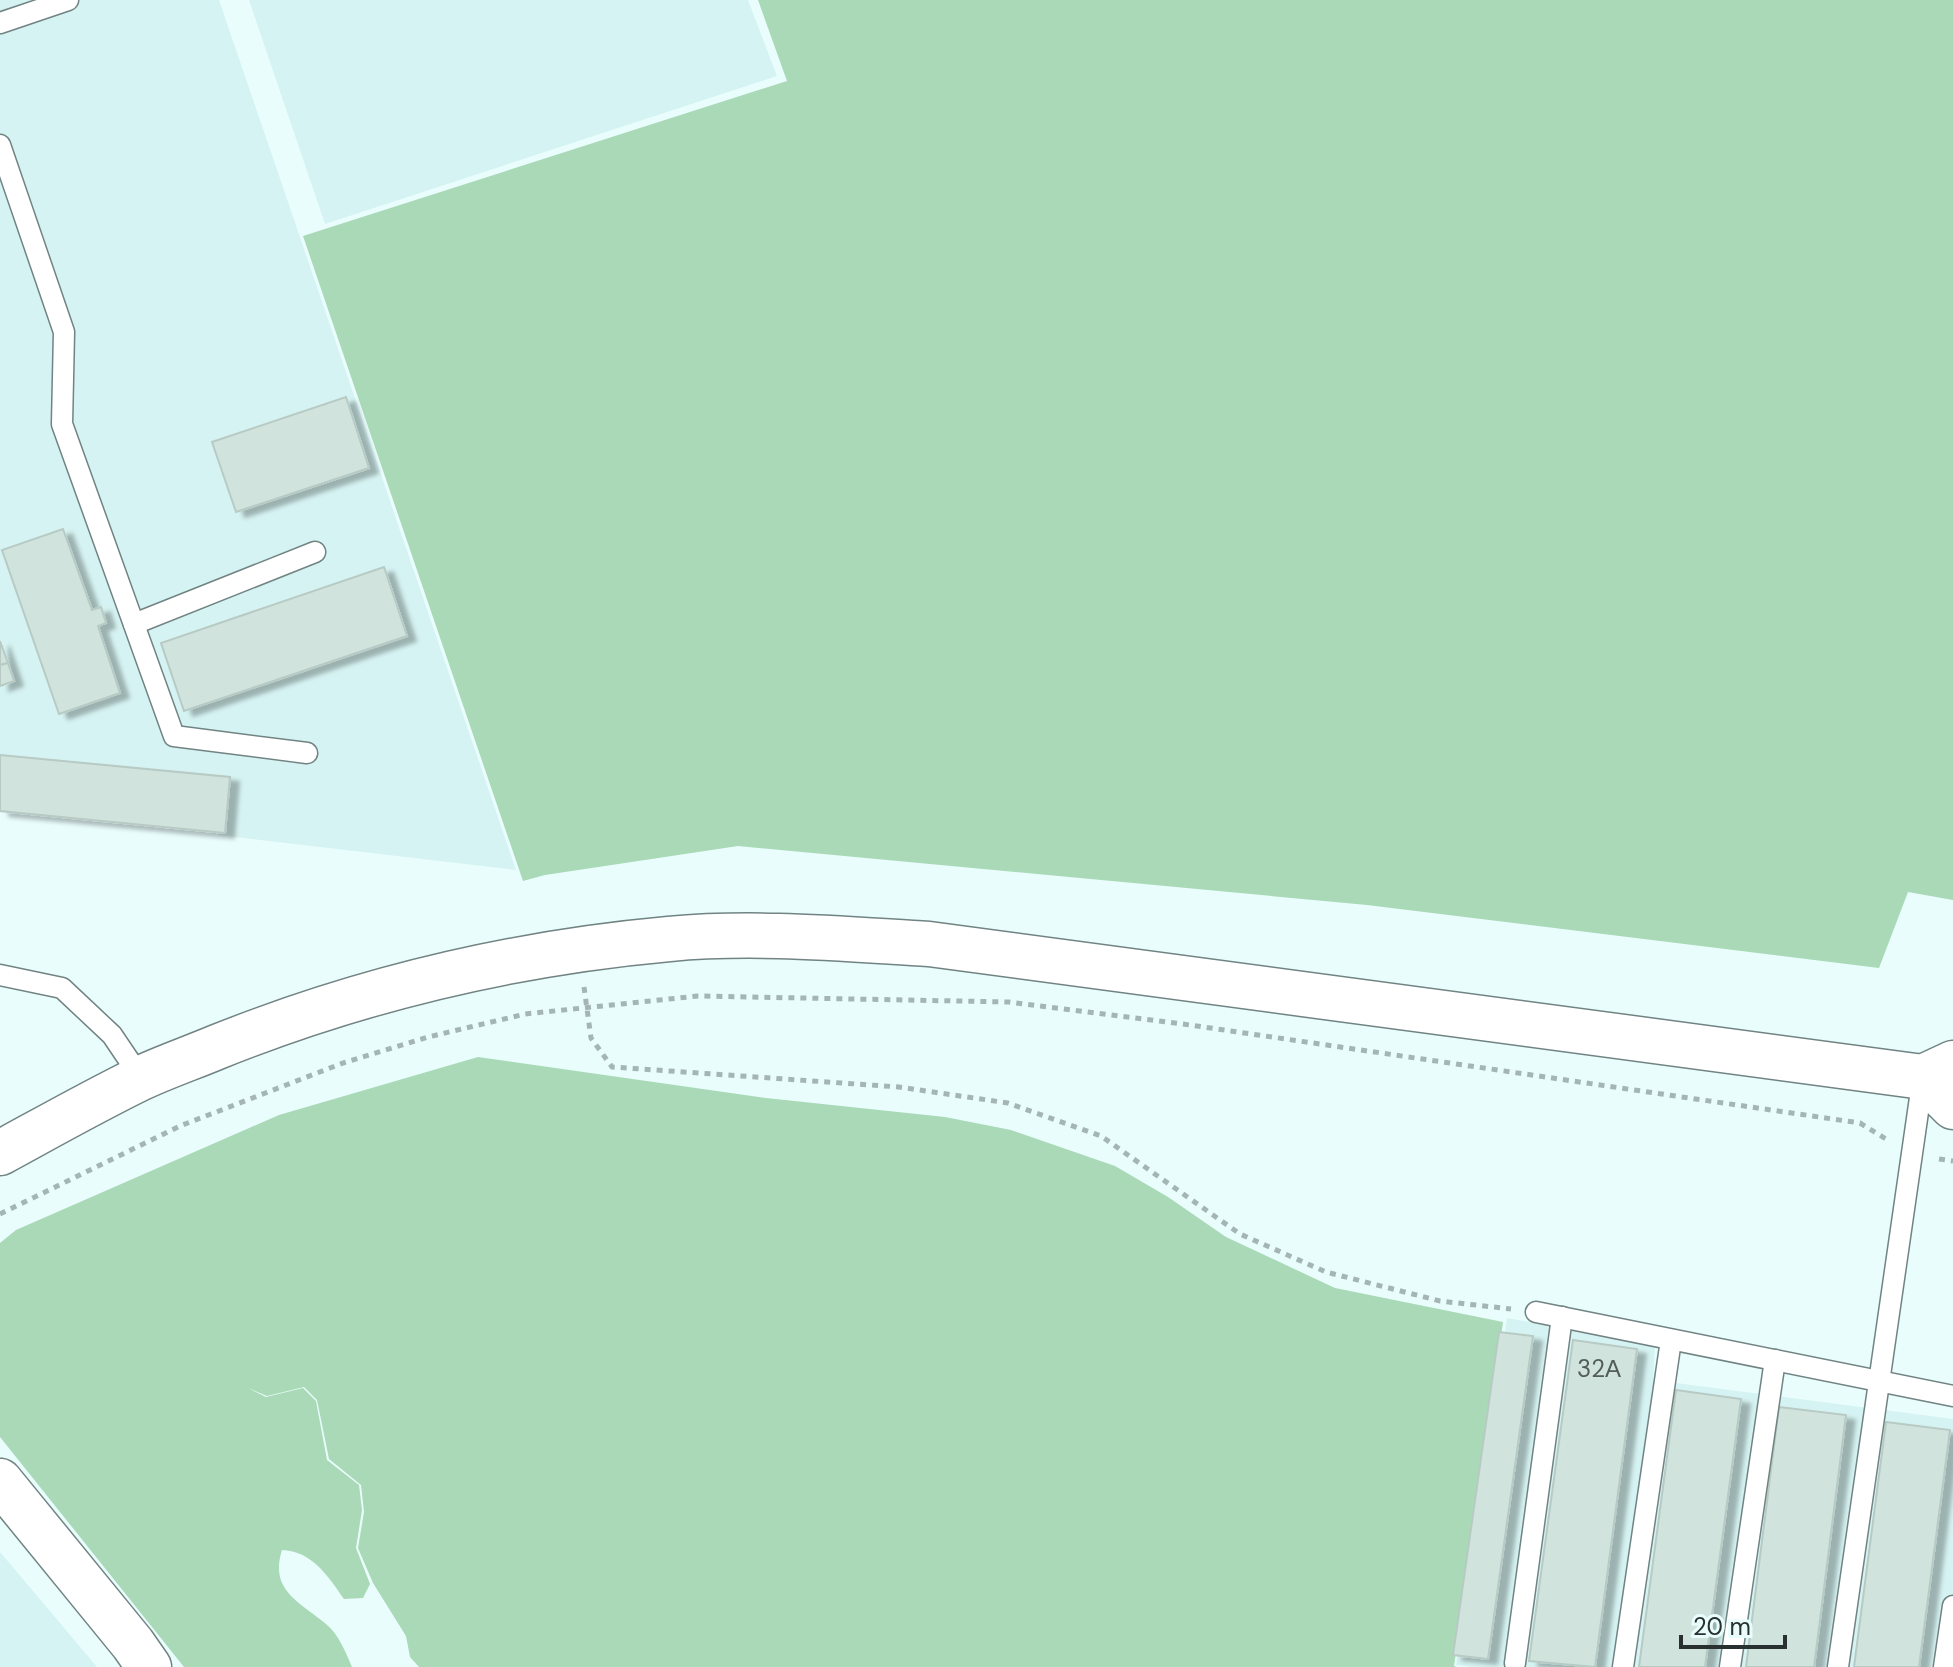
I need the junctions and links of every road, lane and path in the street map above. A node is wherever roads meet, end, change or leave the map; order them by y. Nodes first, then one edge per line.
1 (68, 0) edge
2 (0, 23) edge
3 (0, 145) edge
4 (315, 552) dead end
5 (134, 624) junction
6 (307, 753) dead end
7 (580, 950) junction
8 (0, 975) edge
9 (586, 1008) junction
10 (141, 1078) junction
11 (1943, 1082) edge
12 (0, 1153) edge
13 (1913, 1155) junction
14 (1953, 1161) edge
15 (0, 1214) edge
16 (1536, 1312) joint
17 (1562, 1317) junction
18 (1671, 1340) junction
19 (1775, 1360) junction
20 (1879, 1381) junction
21 (1953, 1396) edge
22 (0, 1481) edge
23 (1953, 1606) edge
24 (1515, 1663) dead end
25 (149, 1667) edge
26 (1623, 1667) edge
27 (1730, 1667) edge
28 (1838, 1667) edge
29 (1944, 1667) edge

1 - 2 lane
3 - 5 lane
4 - 5 lane
5 - 6 lane
7 - 9 path
7 - 10 street
7 - 11 street
8 - 10 lane
9 - 13 path
9 - 15 path
9 - 16 path
10 - 12 street
11 - 13 lane
13 - 14 path
13 - 20 lane
16 - 17 lane
17 - 18 lane
17 - 24 lane
18 - 19 lane
18 - 26 lane
19 - 20 lane
19 - 27 lane
20 - 21 lane
20 - 28 lane
22 - 25 street
23 - 29 lane

